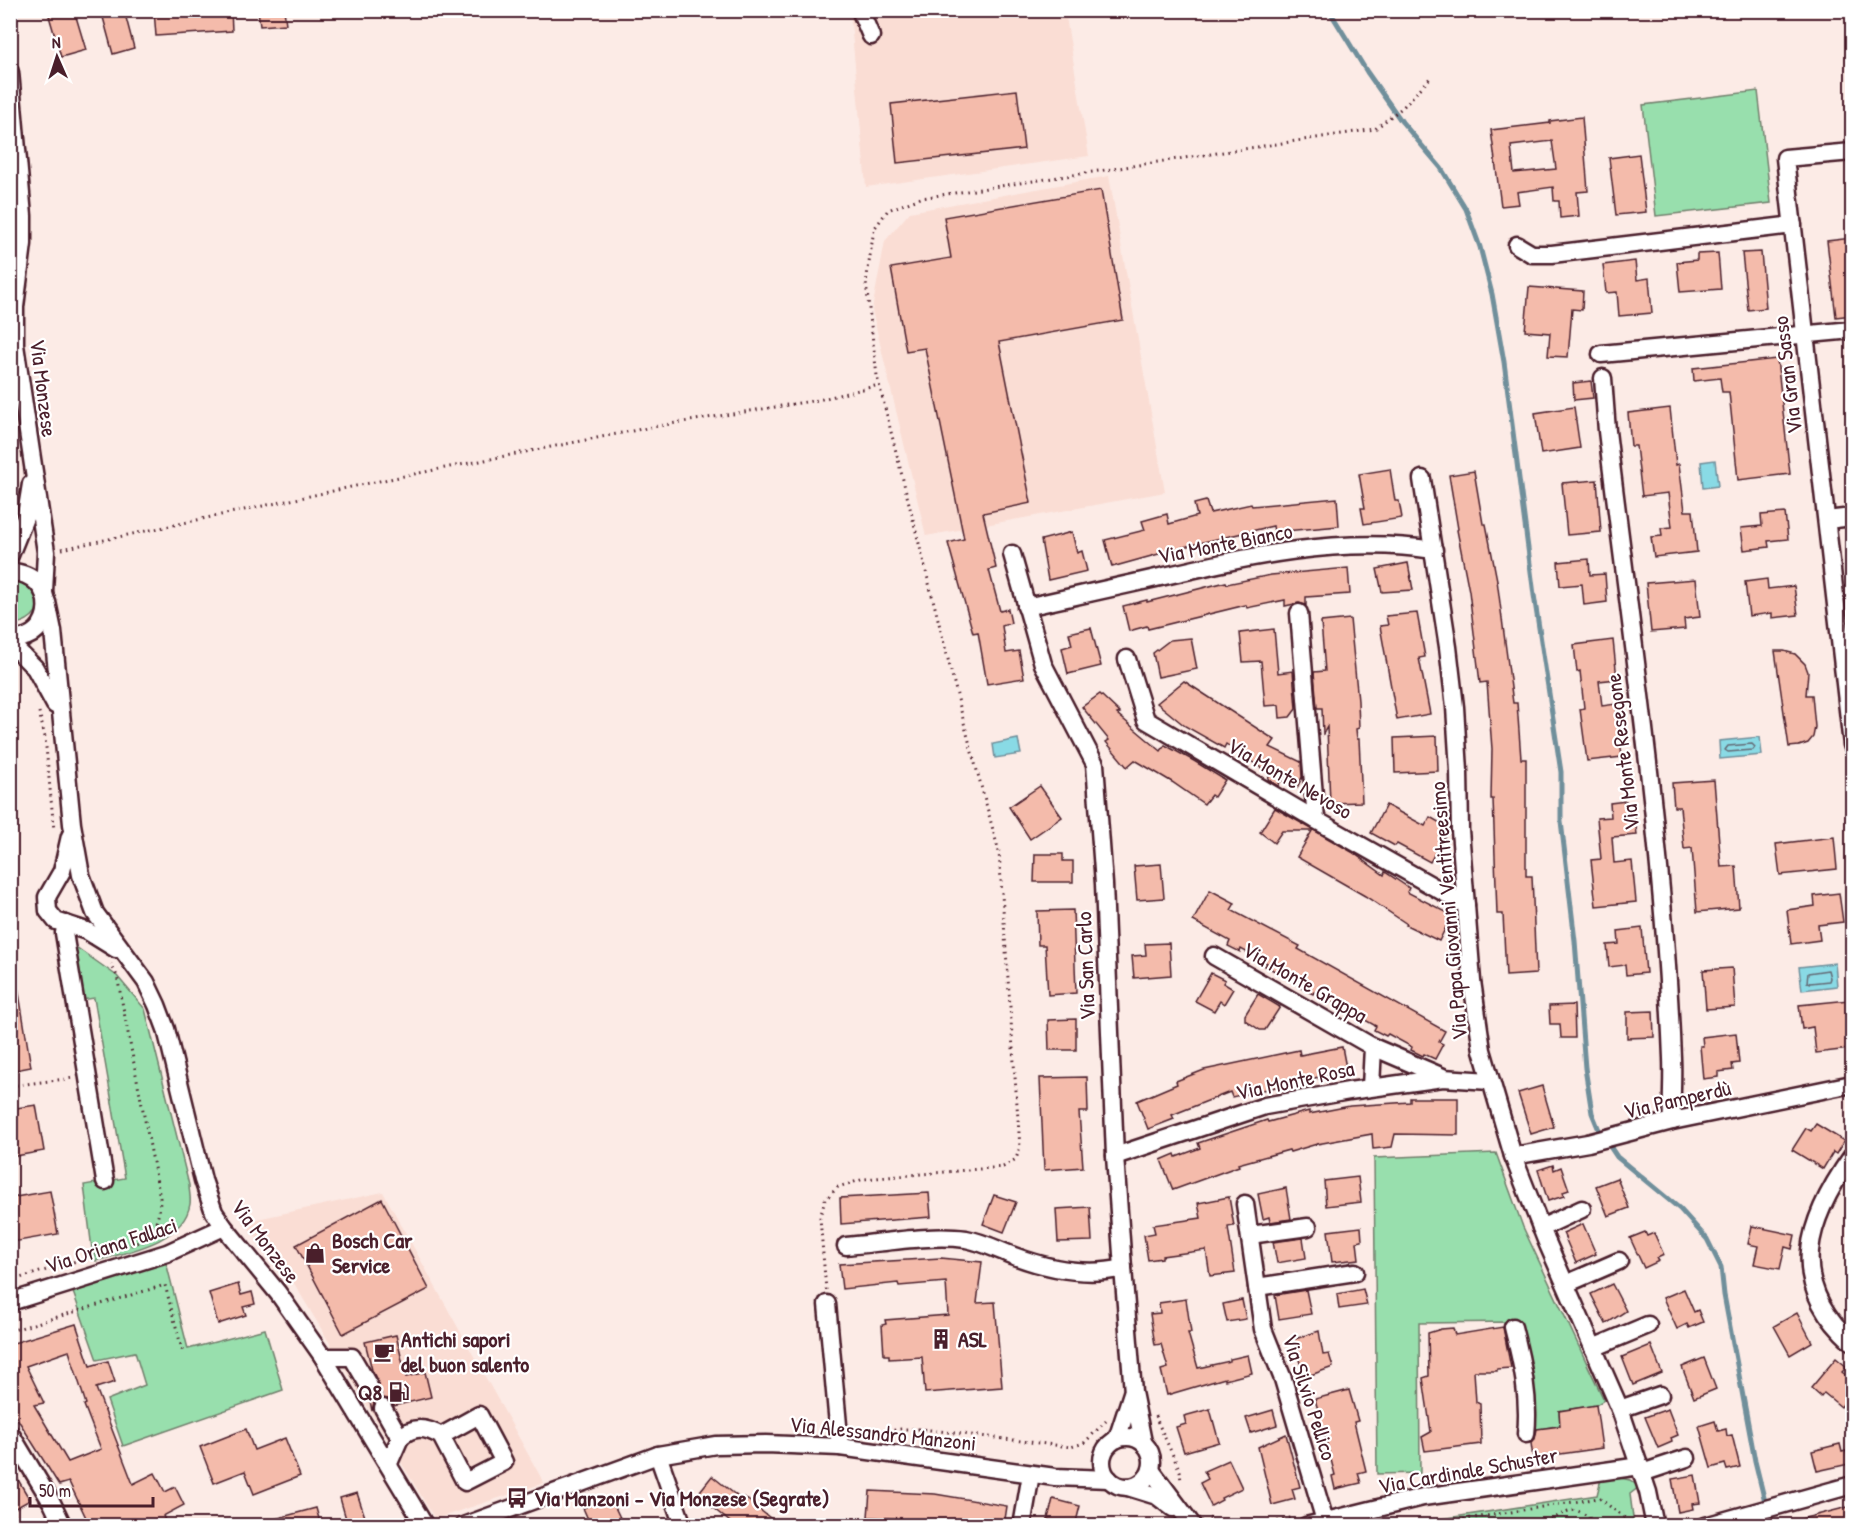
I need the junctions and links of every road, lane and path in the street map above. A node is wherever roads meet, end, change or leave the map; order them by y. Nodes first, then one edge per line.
1 (860, 10) edge
2 (871, 36) dead end
3 (10, 72) edge
4 (1432, 76) dead end
5 (1852, 152) edge
6 (1793, 225) junction
7 (1517, 245) dead end
8 (1852, 330) edge
9 (1805, 335) junction
10 (1601, 354) dead end
11 (1603, 378) dead end
12 (879, 384) junction
13 (10, 451) edge
14 (31, 459) junction
15 (1422, 479) dead end
16 (13, 490) dead end
17 (1852, 517) edge
18 (1827, 520) junction
19 (1434, 550) junction
20 (46, 552) junction
21 (1012, 554) dead end
22 (10, 555) edge
23 (10, 572) edge
24 (46, 597) junction
25 (1026, 607) junction
26 (1299, 613) dead end
27 (10, 641) edge
28 (1127, 659) dead end
29 (1850, 697) edge
30 (35, 703) dead end
31 (63, 735) junction
32 (1852, 745) edge
33 (1316, 820) junction
34 (72, 824) junction
35 (54, 832) dead end
36 (52, 887) junction
37 (88, 896) junction
38 (1466, 905) junction
39 (66, 924) junction
40 (1214, 956) dead end
41 (128, 959) junction
42 (110, 963) dead end
43 (1373, 1047) junction
44 (87, 1076) junction
45 (1443, 1077) junction
46 (1490, 1081) junction
47 (1852, 1084) edge
48 (10, 1086) edge
49 (1371, 1087) junction
50 (1672, 1121) junction
51 (1115, 1156) junction
52 (1513, 1156) junction
53 (1852, 1156) edge
54 (105, 1181) dead end
55 (1245, 1204) dead end
56 (1582, 1209) dead end
57 (224, 1227) junction
58 (1308, 1227) dead end
59 (1541, 1228) junction
60 (1250, 1235) junction
61 (846, 1246) dead end
62 (1618, 1261) dead end
63 (1123, 1268) junction
64 (1355, 1272) dead end
65 (10, 1281) edge
66 (1566, 1284) junction
67 (1257, 1287) junction
68 (10, 1302) edge
69 (827, 1304) joint
70 (1648, 1324) dead end
71 (1513, 1327) dead end
72 (10, 1331) edge
73 (1852, 1342) edge
74 (1593, 1348) junction
75 (183, 1353) dead end
76 (323, 1357) junction
77 (369, 1386) tunnel mouth
78 (1133, 1392) junction
79 (1660, 1395) dead end
80 (1151, 1407) dead end
81 (383, 1408) tunnel mouth
82 (1620, 1409) junction
83 (10, 1432) edge
84 (1526, 1434) dead end
85 (441, 1436) dead end
86 (400, 1438) junction
87 (1116, 1439) junction
88 (1143, 1442) junction
89 (840, 1447) junction
90 (658, 1455) junction
91 (1687, 1458) dead end
92 (1102, 1462) junction
93 (388, 1463) junction
94 (1641, 1469) junction
95 (1151, 1470) junction
96 (1036, 1474) junction
97 (1109, 1479) junction
98 (1182, 1485) dead end
99 (1852, 1485) edge
100 (1128, 1487) junction
101 (1578, 1502) junction
102 (1577, 1510) junction
103 (1203, 1512) dead end
104 (1487, 1516) junction
105 (1188, 1521) edge
106 (1325, 1521) junction
107 (63, 1526) edge
108 (425, 1526) edge
109 (463, 1526) edge
110 (683, 1526) edge
111 (1022, 1526) edge
112 (1222, 1526) edge
113 (1306, 1526) edge
114 (1422, 1526) edge
115 (1489, 1526) edge
116 (1534, 1526) edge
117 (1591, 1526) edge
118 (1631, 1526) edge
119 (1655, 1526) edge
120 (1704, 1526) edge

1 - 2 street
3 - 14 street, Via Monzese
4 - 12 path
5 - 6 street, Via Gran Sasso
6 - 7 street
6 - 9 street, Via Gran Sasso
8 - 9 street
9 - 10 street
9 - 18 street, Via Gran Sasso
11 - 50 street, Via Monte Resegone
12 - 20 path
12 - 69 path
13 - 16 path
14 - 20 street, Via Monzese
14 - 22 street, Via Monzese
15 - 19 street, Via Papa Giovanni Ventitreesimo
17 - 18 street
18 - 29 street, Via Gran Sasso
19 - 25 street, Via Monte Bianco
19 - 38 street, Via Papa Giovanni Ventitreesimo
20 - 24 street, Via Monzese
21 - 25 street, Via San Carlo
23 - 24 street
24 - 27 street
24 - 31 street, Via Monzese
25 - 51 street, Via San Carlo
26 - 33 street
27 - 31 street, Via Monzese
28 - 33 street, Via Monte Nevoso
29 - 32 street, Via Gran Sasso
30 - 35 path
31 - 34 street, Via Monzese
33 - 38 street, Via Monte Nevoso
34 - 36 street, Via Monzese
34 - 37 street, Via Monzese
36 - 37 street
36 - 39 street, Via Monzese
37 - 39 street
37 - 41 street, Via Monzese
38 - 46 street, Via Papa Giovanni Ventitreesimo
39 - 41 street, Via Monzese
39 - 44 street
40 - 43 street, Via Monte Grappa
41 - 57 street, Via Monzese
42 - 65 path
43 - 45 street, Via Monte Grappa
43 - 49 street, Via Monte Grappa
44 - 48 path
44 - 54 street
45 - 46 street, Via Monte Rosa
45 - 49 street, Via Monte Rosa
46 - 52 street, Via Papa Giovanni Ventitreesimo
47 - 50 street, Via Pamperdù
49 - 51 street, Via Monte Rosa
50 - 52 street, Via Pamperdù
51 - 63 street, Via San Carlo
52 - 59 street, Via Papa Giovanni Ventitreesimo
53 - 73 street
55 - 60 street, Via Silvio Pellico
56 - 59 street
57 - 68 street, Via Oriana Fallaci
57 - 76 street, Via Monzese
58 - 60 street
59 - 66 street, Via Papa Giovanni Ventitreesimo
60 - 67 street, Via Silvio Pellico
61 - 63 street
62 - 66 street
63 - 78 street, Via San Carlo
64 - 67 street
66 - 74 street, Via Papa Giovanni Ventitreesimo
67 - 106 street, Via Silvio Pellico
69 - 89 street
70 - 74 street
71 - 84 street
72 - 75 path
74 - 82 street, Via Papa Giovanni Ventitreesimo
76 - 77 street
76 - 93 street, Via Monzese
78 - 87 street, Via San Carlo
78 - 88 street, Via San Carlo
79 - 82 street
80 - 98 path
81 - 86 street
82 - 94 street, Via Papa Giovanni Ventitreesimo
83 - 107 street
85 - 86 street
86 - 93 street
87 - 88 street
87 - 92 street
88 - 95 street
89 - 90 street, Via Alessandro Manzoni
89 - 96 street, Via Alessandro Manzoni
90 - 109 street, Via Alessandro Manzoni
90 - 110 street
91 - 94 street, Via Cardinale Schuster
92 - 96 street, Via Alessandro Manzoni
92 - 97 street
93 - 108 street, Via Monzese
94 - 106 street, Via Cardinale Schuster
94 - 119 street, Via Papa Giovanni Ventitreesimo
95 - 100 street
95 - 105 street
96 - 97 street, Via Alessandro Manzoni
96 - 111 street
97 - 100 street
99 - 120 street
100 - 105 street
101 - 102 path
101 - 104 path
101 - 118 path
102 - 116 path
102 - 117 path
103 - 112 path
104 - 114 path
104 - 115 path
106 - 113 street, Via Cardinale Schuster

